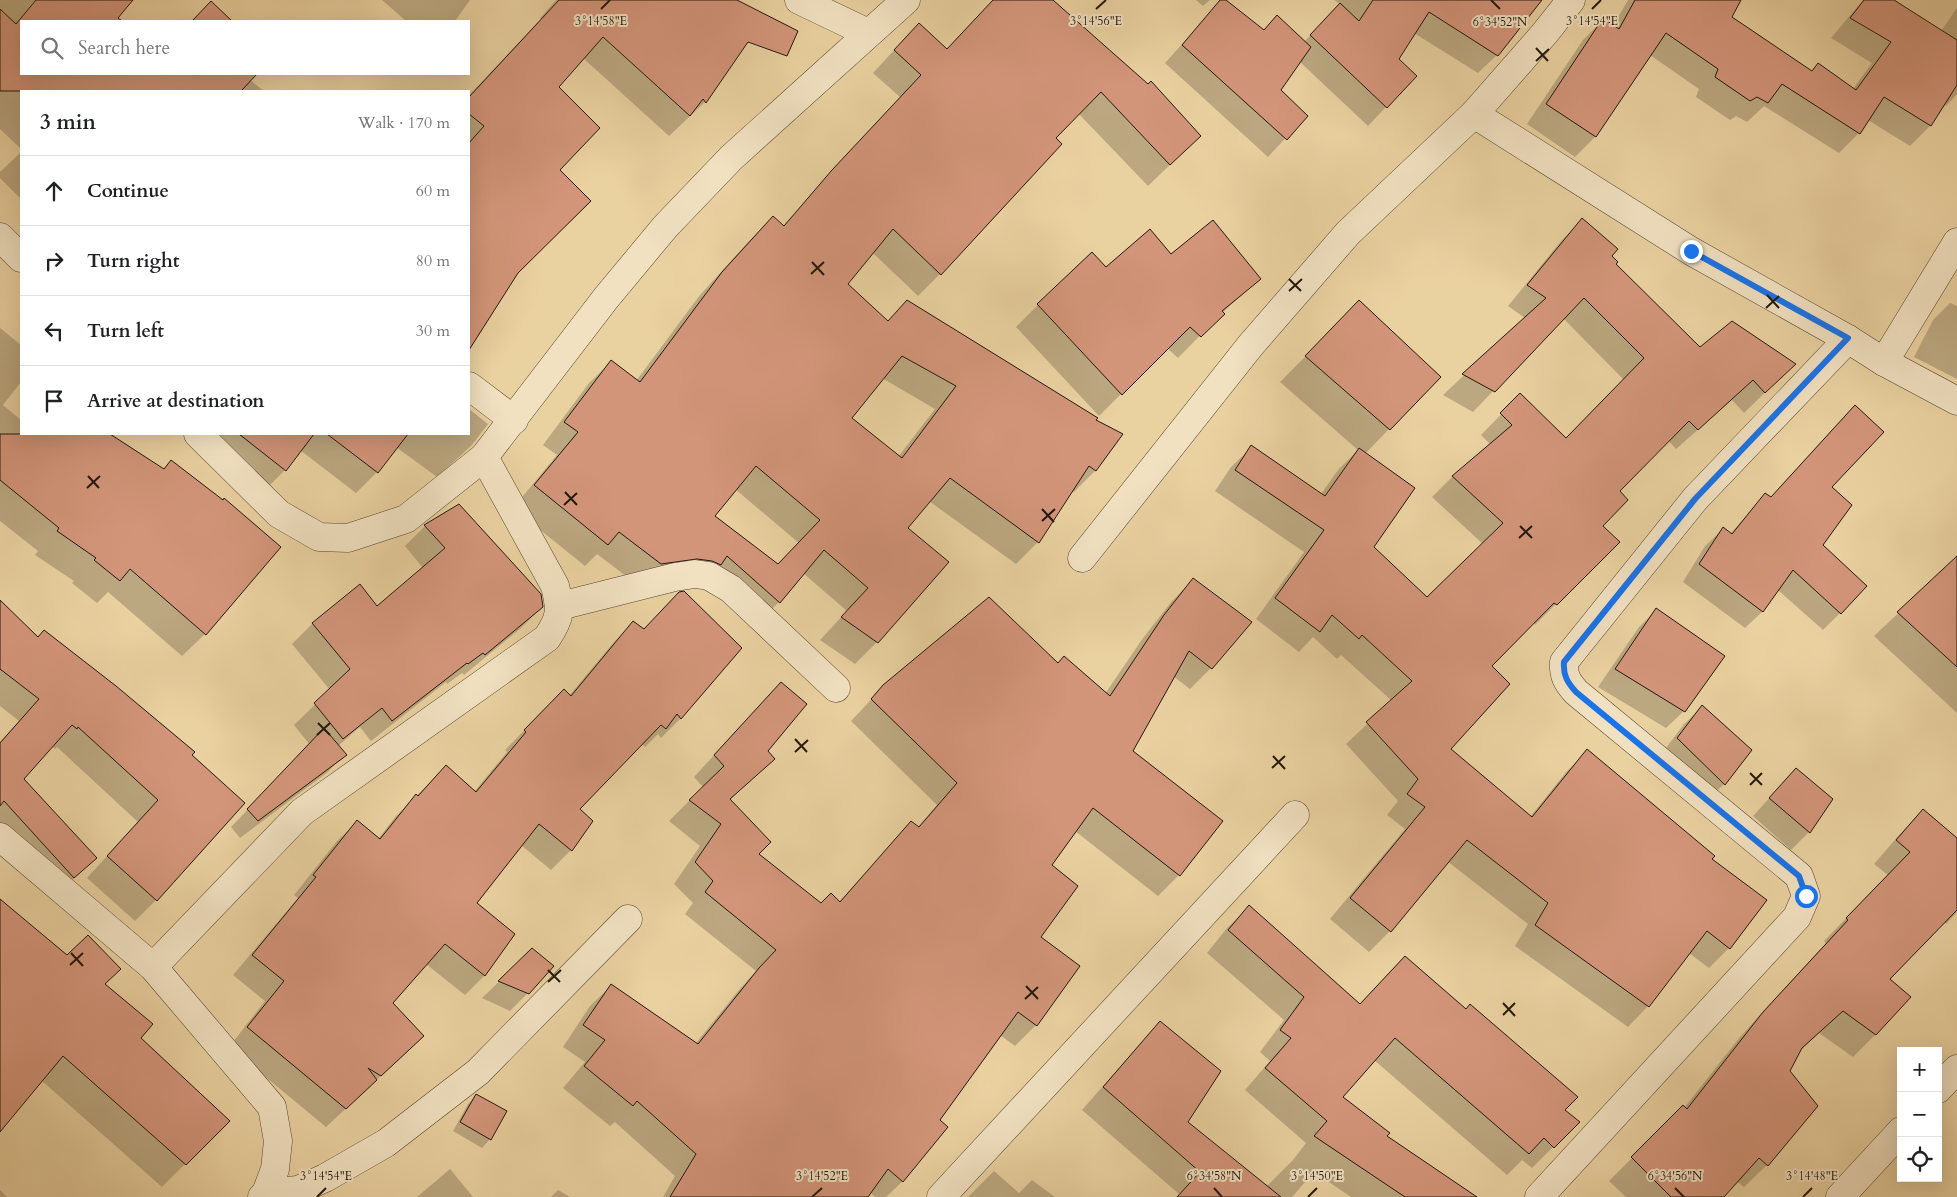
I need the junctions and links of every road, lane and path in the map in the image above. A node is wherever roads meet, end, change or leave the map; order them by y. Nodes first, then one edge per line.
1 (799, 0) edge
2 (906, 0) edge
3 (1570, 0) edge
4 (868, 33) junction
5 (1474, 114) junction
6 (0, 237) edge
7 (1957, 242) edge
8 (20, 257) edge
9 (1848, 338) junction
10 (1884, 362) junction
11 (470, 387) edge
12 (1957, 401) edge
13 (514, 420) junction
14 (199, 435) edge
15 (484, 457) junction
16 (1082, 558) dead end
17 (560, 606) junction
18 (836, 688) dead end
19 (1295, 815) dead end
20 (0, 837) edge
21 (628, 919) dead end
22 (154, 967) junction
23 (1957, 1069) edge
24 (1942, 1085) edge
25 (1897, 1135) edge
26 (264, 1195) edge
27 (940, 1197) edge
28 (1539, 1197) edge
29 (1840, 1197) edge

1 - 4 street
2 - 4 street
3 - 5 street
4 - 13 street
5 - 9 street
5 - 16 street
6 - 8 street
7 - 10 street
9 - 10 street
9 - 28 street
10 - 12 street
11 - 13 street
13 - 15 street
14 - 15 street
15 - 17 street
17 - 18 street
17 - 22 street
19 - 27 street
20 - 22 street
21 - 26 street
22 - 26 street
23 - 24 street
25 - 29 street

